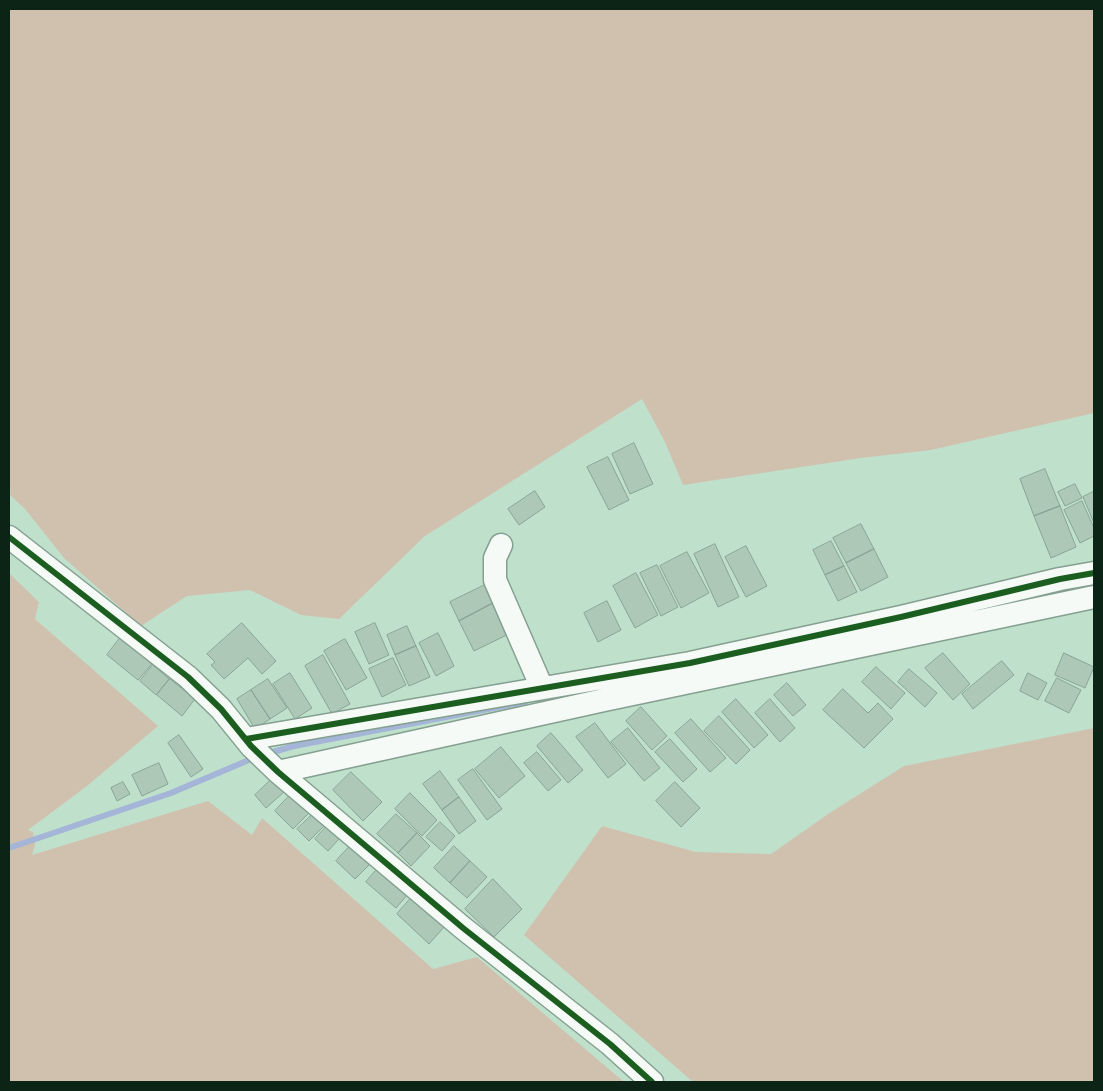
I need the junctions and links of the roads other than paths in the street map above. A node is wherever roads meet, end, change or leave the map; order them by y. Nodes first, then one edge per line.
1 (9, 537) edge
2 (501, 545) dead end
3 (1094, 573) edge
4 (1094, 597) edge
5 (542, 688) junction
6 (260, 754) junction
7 (652, 1082) edge

1 - 6 street
2 - 5 street
3 - 5 street
4 - 6 street
5 - 6 street
6 - 7 street

